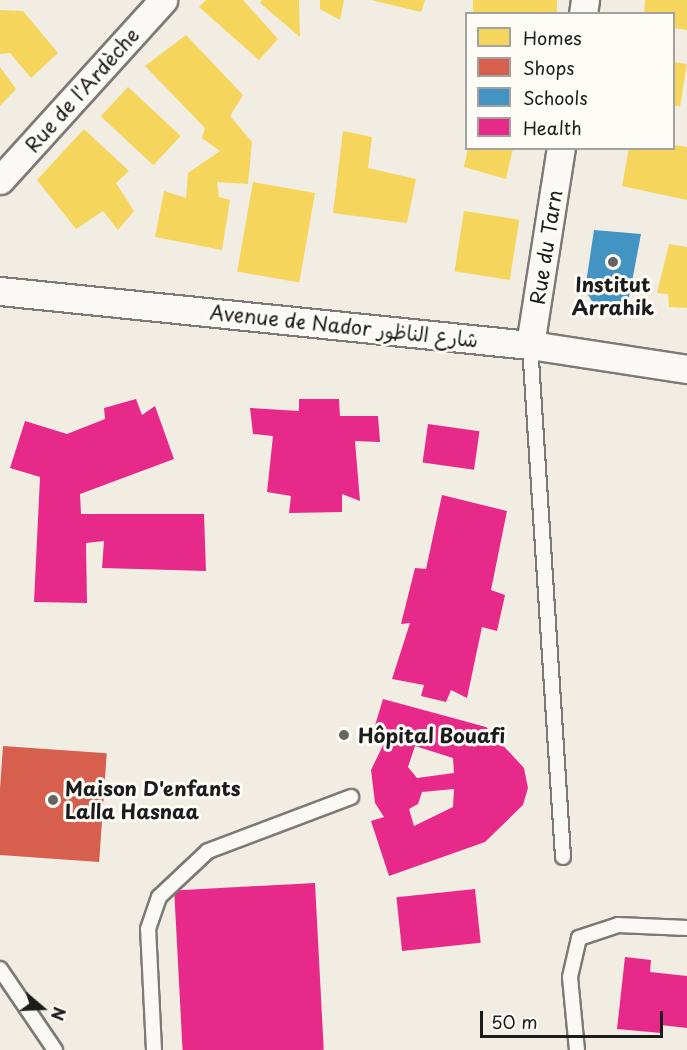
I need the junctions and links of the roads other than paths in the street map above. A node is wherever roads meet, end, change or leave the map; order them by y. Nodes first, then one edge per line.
1 (163, 0) edge
2 (561, 150) edge
3 (0, 180) edge
4 (0, 291) edge
5 (530, 345) junction
6 (687, 369) edge
7 (351, 797) dead end
8 (563, 857) dead end
9 (687, 928) edge
10 (0, 969) edge
11 (56, 1050) edge
12 (154, 1050) edge
13 (577, 1050) edge

1 - 3 street, Rue de l'Ardèche
2 - 5 street, Rue du Tarn
4 - 5 street, Avenue de Nador شارع الناظور
5 - 6 street, Avenue de Nador شارع الناظور
5 - 8 lane
7 - 12 lane
9 - 13 lane
10 - 11 lane

